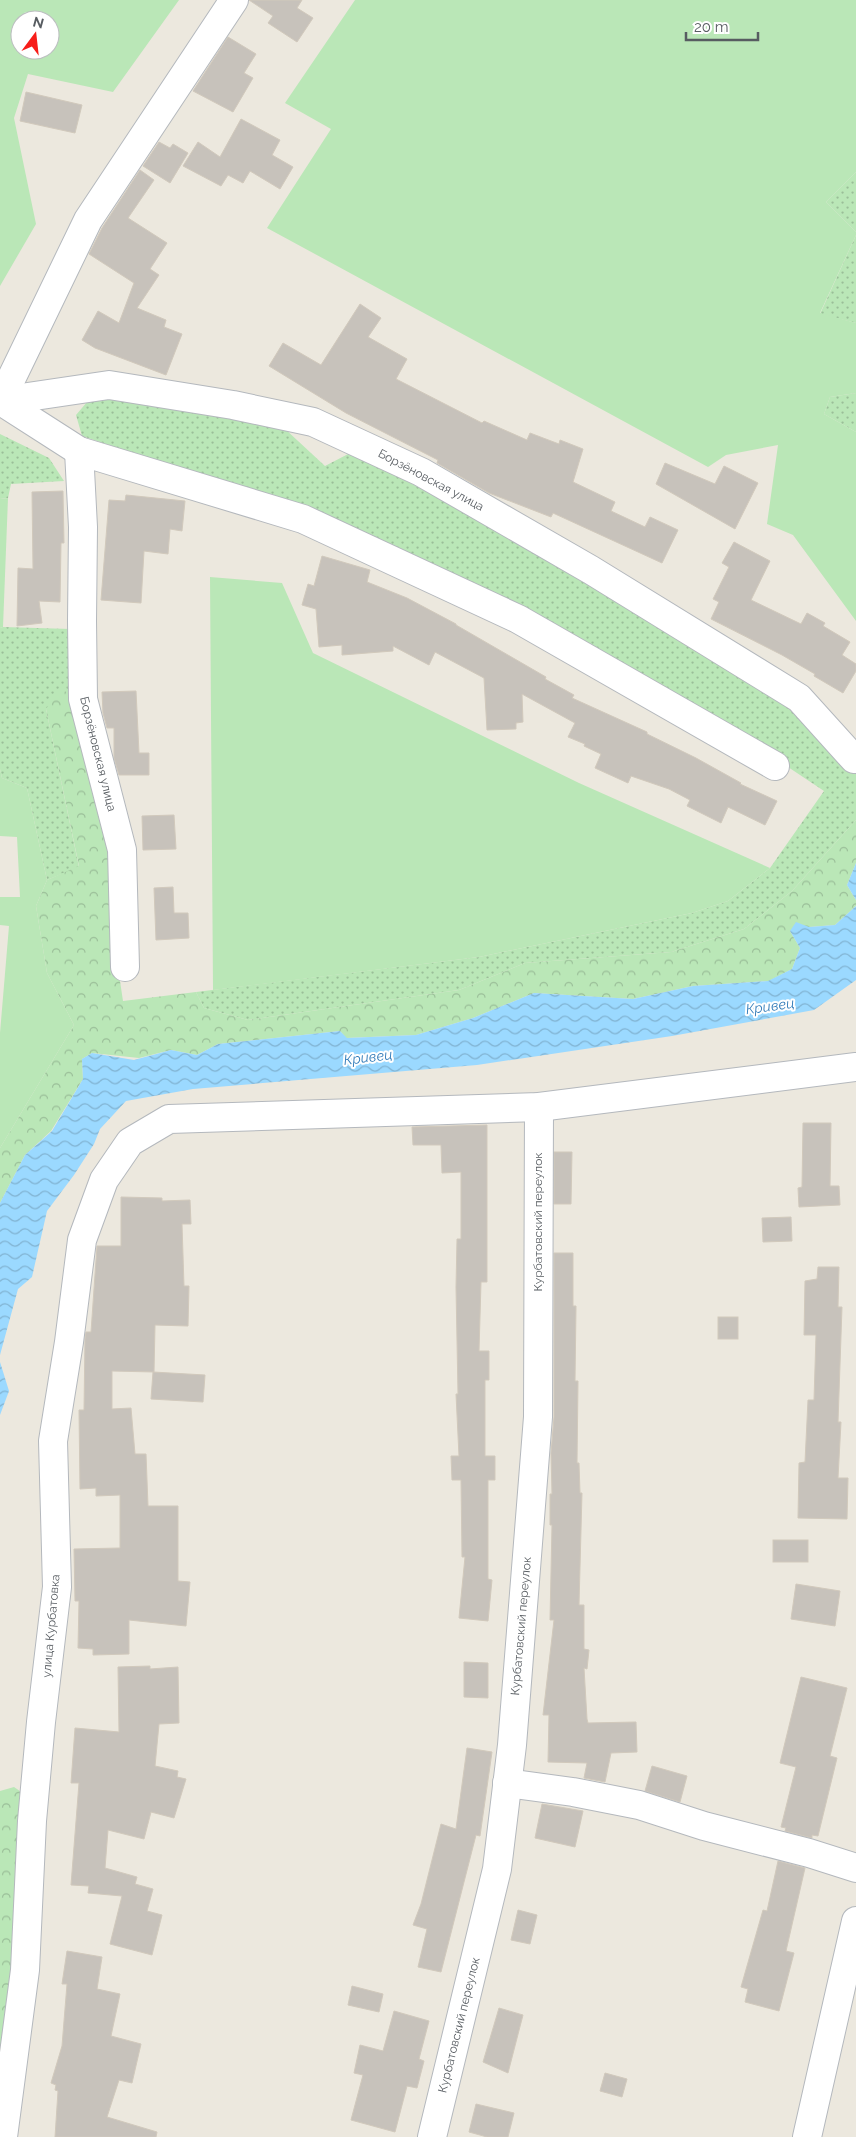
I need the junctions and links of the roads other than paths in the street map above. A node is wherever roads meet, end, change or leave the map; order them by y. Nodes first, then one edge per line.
1 (234, 0) edge
2 (0, 401) edge
3 (79, 451) junction
4 (854, 759) dead end
5 (775, 766) dead end
6 (124, 967) dead end
7 (856, 1067) edge
8 (539, 1107) junction
9 (507, 1783) junction
10 (856, 1868) edge
11 (856, 1921) edge
12 (814, 2134) edge
13 (3, 2137) edge
14 (432, 2137) edge

1 - 2 street
2 - 3 street
2 - 4 street, Борзёновская улица
3 - 5 street
3 - 6 street, Борзёновская улица
7 - 8 street
8 - 9 street, Курбатовский переулок
8 - 13 street, улица Курбатовка
9 - 10 street
9 - 14 street, Курбатовский переулок
11 - 12 street

